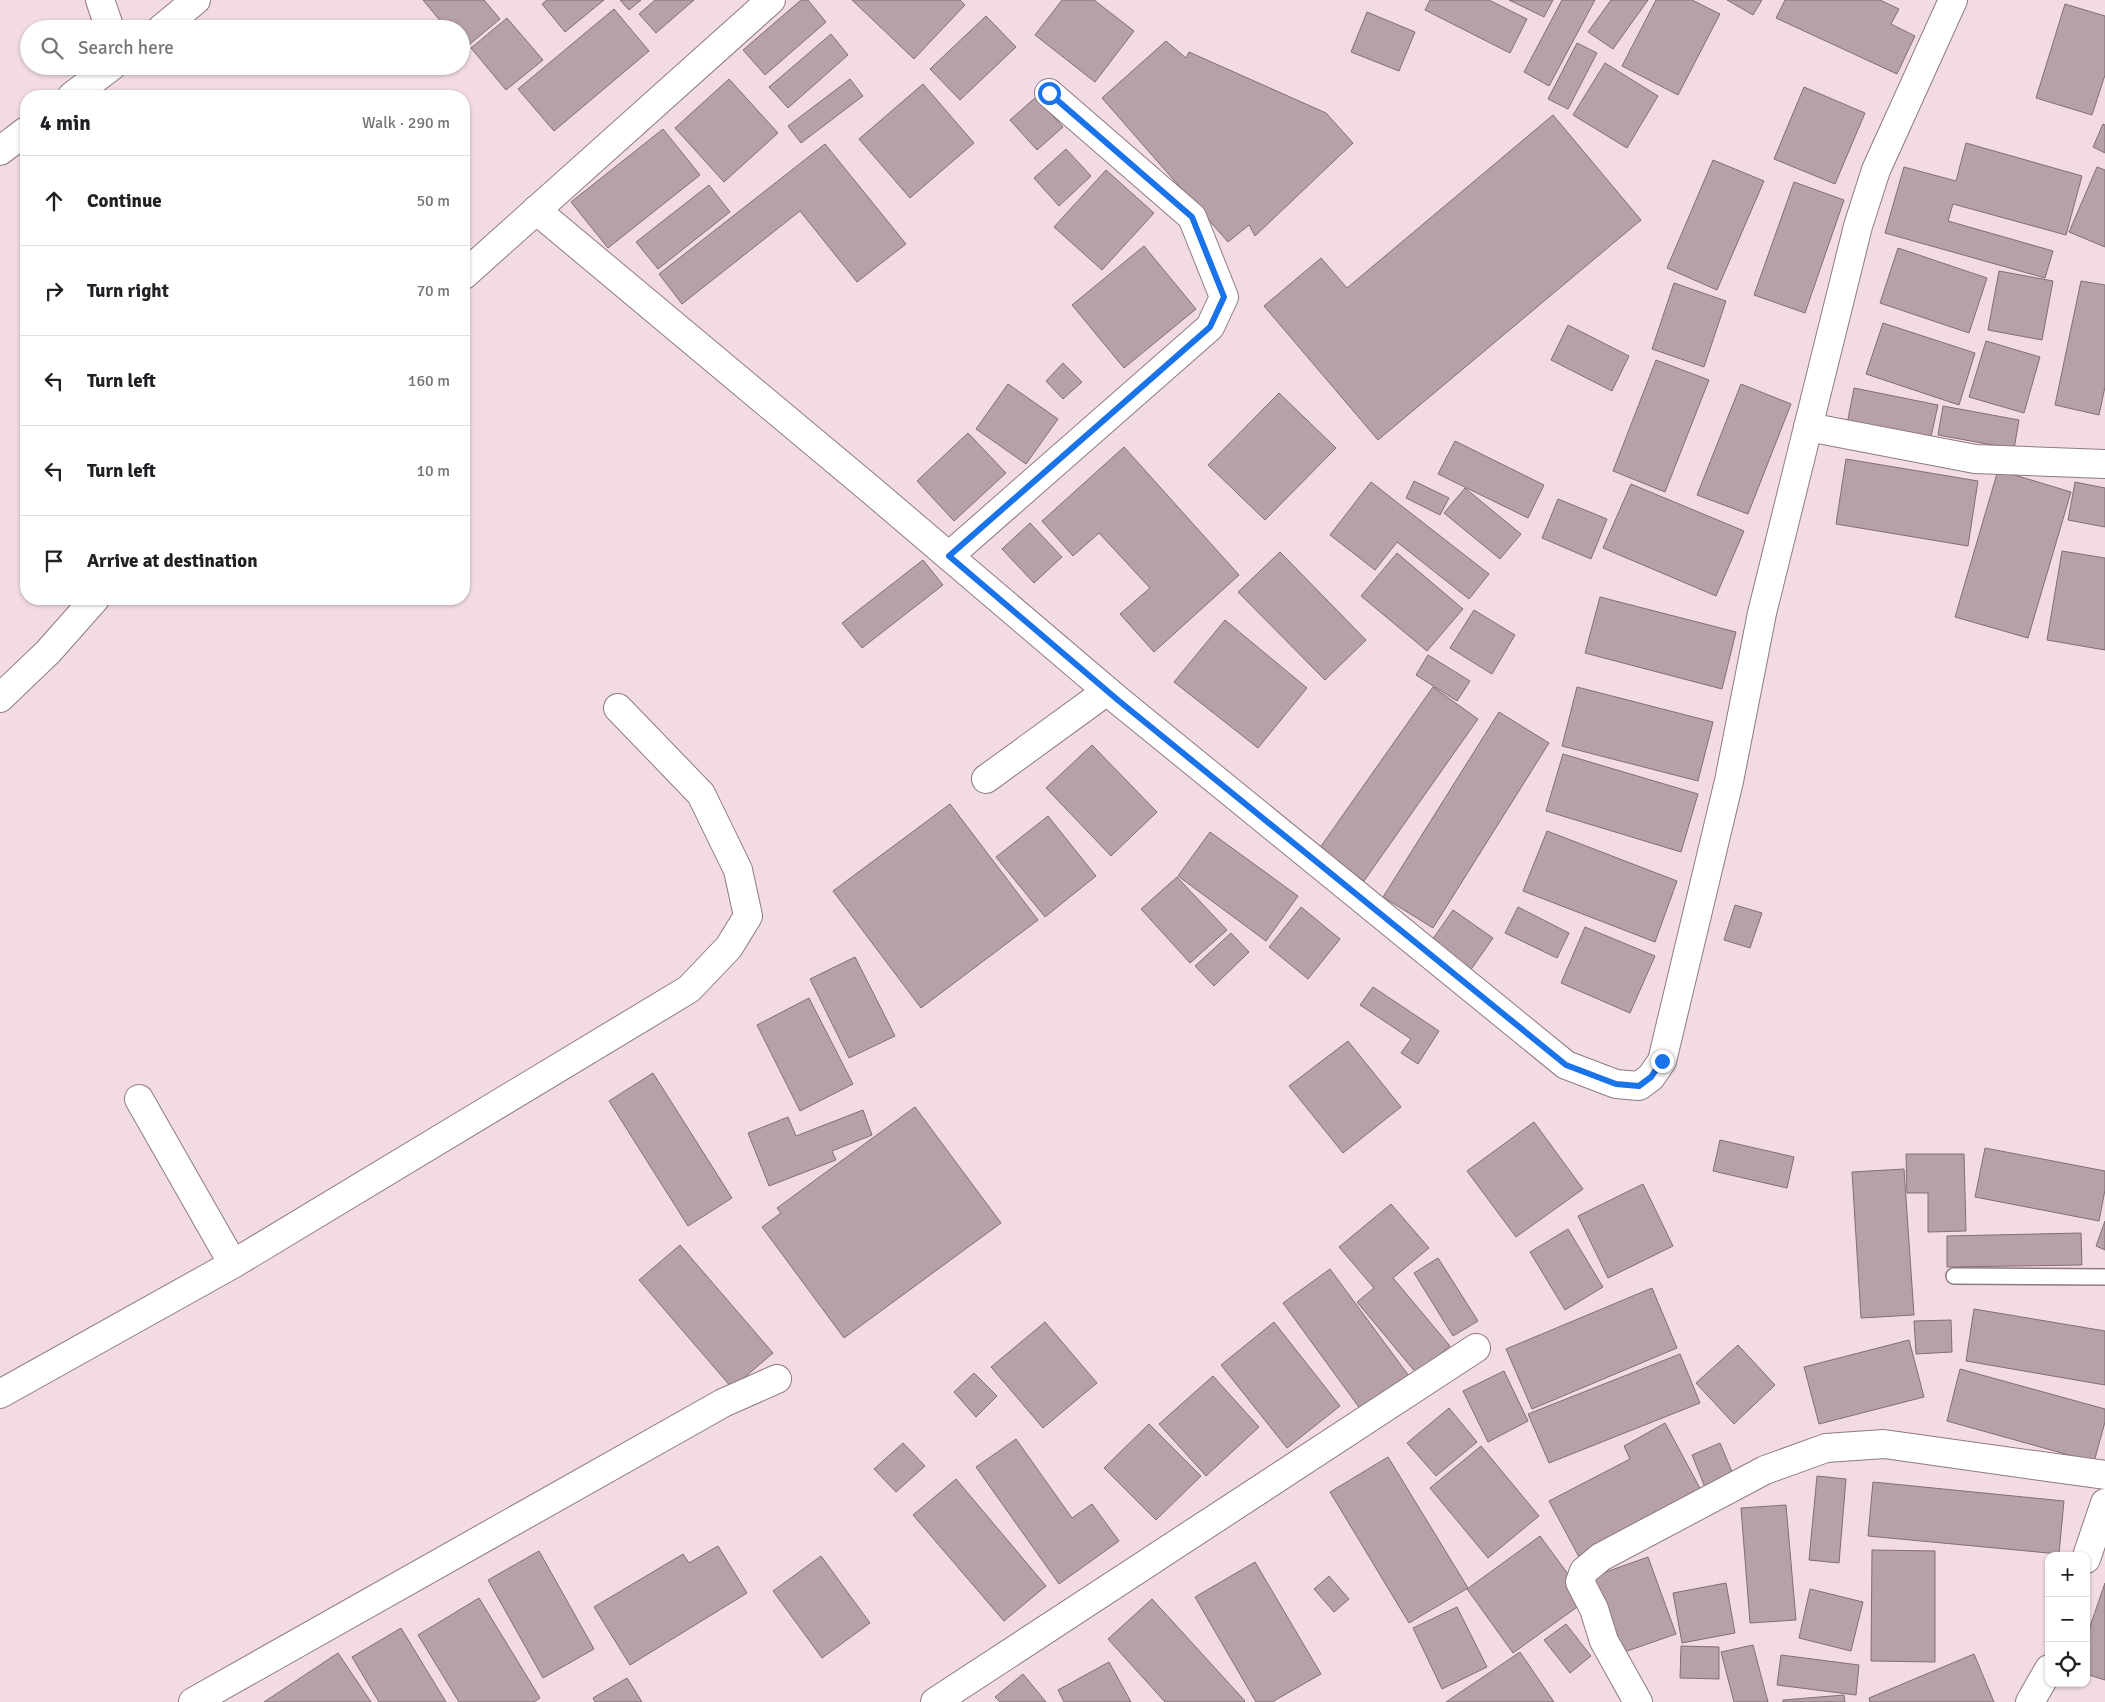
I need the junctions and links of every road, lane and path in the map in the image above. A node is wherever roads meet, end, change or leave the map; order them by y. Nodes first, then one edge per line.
1 (100, 0) edge
2 (196, 0) edge
3 (770, 0) edge
4 (1953, 0) edge
5 (107, 20) edge
6 (172, 20) edge
7 (100, 75) edge
8 (80, 90) edge
9 (1049, 93) dead end
10 (20, 136) edge
11 (0, 151) edge
12 (536, 210) junction
13 (470, 270) edge
14 (1808, 427) junction
15 (2105, 464) edge
16 (949, 556) junction
17 (90, 605) edge
18 (1107, 691) junction
19 (0, 698) edge
20 (618, 708) dead end
21 (986, 779) dead end
22 (139, 1099) dead end
23 (233, 1264) junction
24 (1954, 1276) dead end
25 (2105, 1277) edge
26 (1476, 1348) dead end
27 (777, 1379) dead end
28 (0, 1394) edge
29 (2105, 1475) edge
30 (2105, 1504) edge
31 (2088, 1552) edge
32 (2045, 1676) edge
33 (193, 1702) edge
34 (935, 1702) edge
35 (1638, 1702) edge
36 (2030, 1702) edge

1 - 5 street
2 - 6 street
3 - 12 street
4 - 14 street
7 - 8 street
9 - 16 street
10 - 11 street
12 - 13 street
12 - 16 street
14 - 15 street
14 - 18 street
16 - 18 street
17 - 19 street
18 - 21 street
20 - 23 street
22 - 23 street
23 - 28 street
24 - 25 lane
26 - 34 street
27 - 33 street
29 - 35 street
30 - 31 street
32 - 36 street

